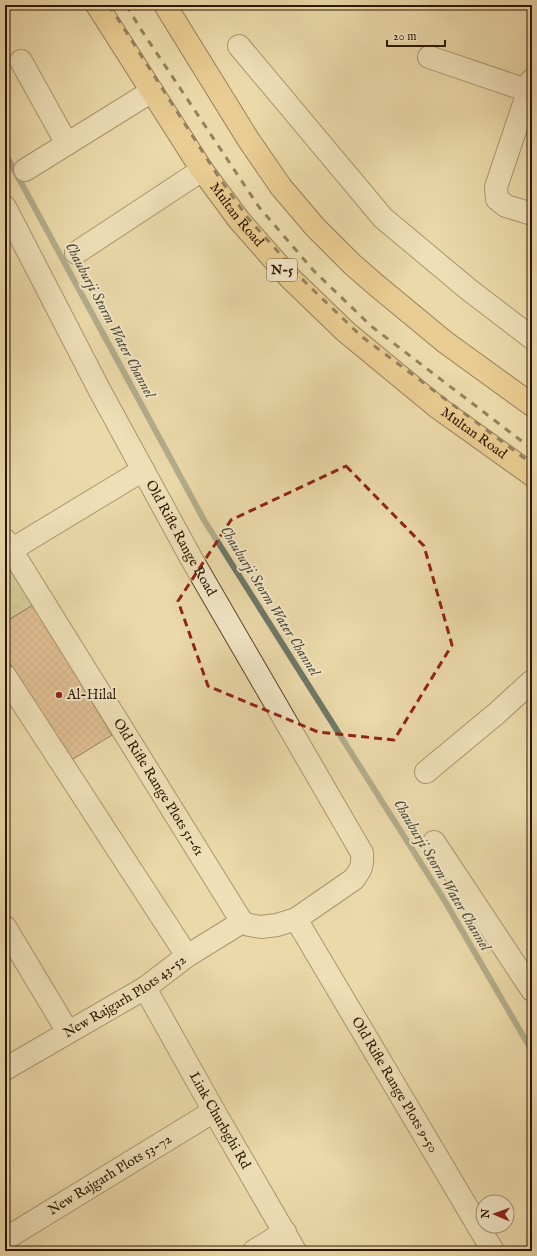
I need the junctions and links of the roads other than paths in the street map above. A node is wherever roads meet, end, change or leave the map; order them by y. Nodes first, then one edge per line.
1 (96, 5) edge
2 (165, 5) edge
3 (239, 46) dead end
4 (429, 58) dead end
5 (21, 61) dead end
6 (531, 87) edge
7 (152, 91) junction
8 (67, 144) junction
9 (25, 170) dead end
10 (202, 170) junction
11 (5, 207) edge
12 (532, 214) edge
13 (76, 253) dead end
14 (532, 338) edge
15 (532, 405) edge
16 (143, 470) junction
17 (532, 475) edge
18 (8, 545) edge
19 (5, 676) edge
20 (532, 681) edge
21 (12, 704) edge
22 (426, 772) dead end
23 (434, 842) dead end
24 (296, 919) junction
25 (242, 922) junction
26 (5, 927) edge
27 (187, 956) junction
28 (530, 981) edge
29 (145, 988) junction
30 (68, 1032) junction
31 (5, 1069) edge
32 (214, 1111) junction
33 (285, 1232) junction
34 (5, 1239) edge
35 (254, 1251) edge
36 (295, 1251) edge
37 (492, 1251) edge

1 - 7 main road, Multan Road / N-5
2 - 15 main road
3 - 14 street
4 - 6 street
5 - 8 street
6 - 12 street
7 - 8 street
7 - 10 main road, Multan Road / N-5
8 - 9 street
10 - 13 street
10 - 17 main road, Multan Road / N-5
11 - 16 street, Old Rifle Range Road
16 - 18 street
16 - 24 street, Old Rifle Range Road
18 - 25 street, Old Rifle Range Plots 51-61
19 - 21 street
20 - 22 street
21 - 27 street
23 - 28 street
24 - 25 street
24 - 37 street, Old Rifle Range Plots 9-50
25 - 27 street, New Rajgarh Plots 43-52
26 - 30 street
27 - 29 street, New Rajgarh Plots 43-52
29 - 30 street, New Rajgarh Plots 43-52
29 - 32 street, Link Churbghi Rd
30 - 31 street, New Rajgarh Plots 43-52
32 - 33 street, Link Churbghi Rd
32 - 34 street, New Rajgarh Plots 53-72
33 - 35 street
33 - 36 street, Link Churbghi Rd

